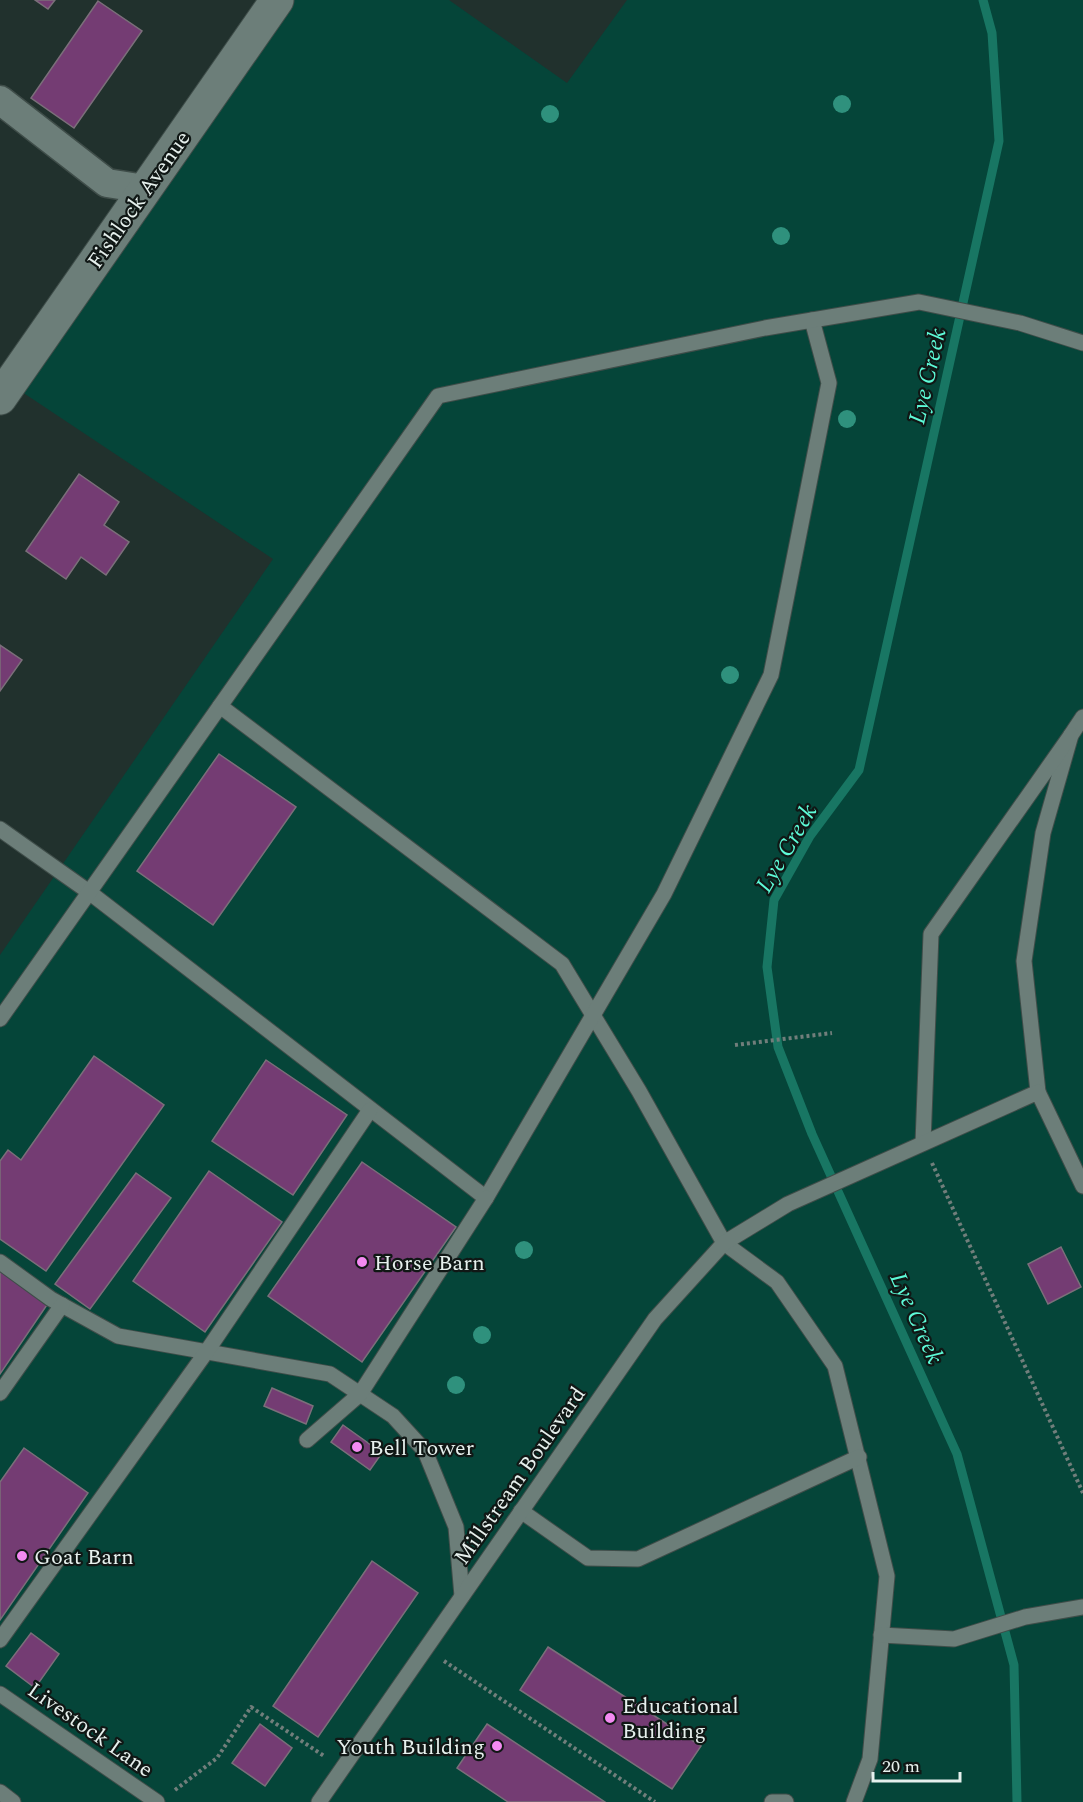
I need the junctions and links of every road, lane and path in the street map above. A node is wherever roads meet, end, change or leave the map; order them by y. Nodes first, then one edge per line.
1 (277, 0) edge
2 (0, 100) edge
3 (144, 189) junction
4 (812, 320) junction
5 (1083, 343) edge
6 (0, 398) edge
7 (220, 706) junction
8 (1083, 717) edge
9 (1071, 735) junction
10 (0, 829) edge
11 (89, 892) junction
12 (594, 1016) junction
13 (0, 1019) edge
14 (832, 1033) dead end
15 (735, 1045) dead end
16 (1038, 1092) junction
17 (370, 1110) junction
18 (923, 1143) junction
19 (1083, 1186) edge
20 (486, 1198) junction
21 (724, 1243) junction
22 (0, 1262) edge
23 (62, 1305) junction
24 (207, 1351) junction
25 (0, 1393) edge
26 (360, 1394) junction
27 (307, 1440) dead end
28 (859, 1456) junction
29 (1083, 1492) edge
30 (521, 1511) junction
31 (462, 1596) junction
32 (1083, 1607) edge
33 (881, 1635) junction
34 (0, 1640) edge
35 (426, 1649) junction
36 (0, 1694) edge
37 (343, 1768) junction
38 (0, 1792) edge
39 (164, 1798) edge
40 (13, 1802) edge
41 (319, 1802) edge
42 (655, 1802) edge
43 (772, 1802) edge
44 (786, 1802) edge
45 (854, 1802) edge

1 - 3 street, Fishlock Avenue
2 - 3 street
3 - 6 street, Fishlock Avenue
4 - 5 lane
4 - 7 lane
4 - 12 lane
7 - 11 lane
7 - 12 lane
8 - 9 lane
9 - 16 lane
9 - 18 lane
10 - 11 lane
11 - 13 lane
11 - 17 lane
12 - 20 lane
12 - 21 lane
14 - 15 path
16 - 18 lane, Millstream Boulevard
16 - 19 lane
17 - 20 lane
17 - 24 lane
18 - 21 lane, Millstream Boulevard
18 - 29 path
20 - 26 lane
21 - 28 lane
21 - 30 lane, Millstream Boulevard
22 - 23 lane
23 - 24 lane
23 - 25 lane
24 - 26 lane
24 - 34 lane
26 - 27 lane
26 - 31 lane
28 - 30 lane
28 - 33 lane
30 - 31 lane, Millstream Boulevard
31 - 35 lane, Millstream Boulevard
32 - 33 lane
33 - 45 lane
35 - 37 lane, Millstream Boulevard
35 - 42 path
36 - 39 lane, Livestock Lane
37 - 39 path
37 - 41 lane, Millstream Boulevard
38 - 40 lane
43 - 44 lane

